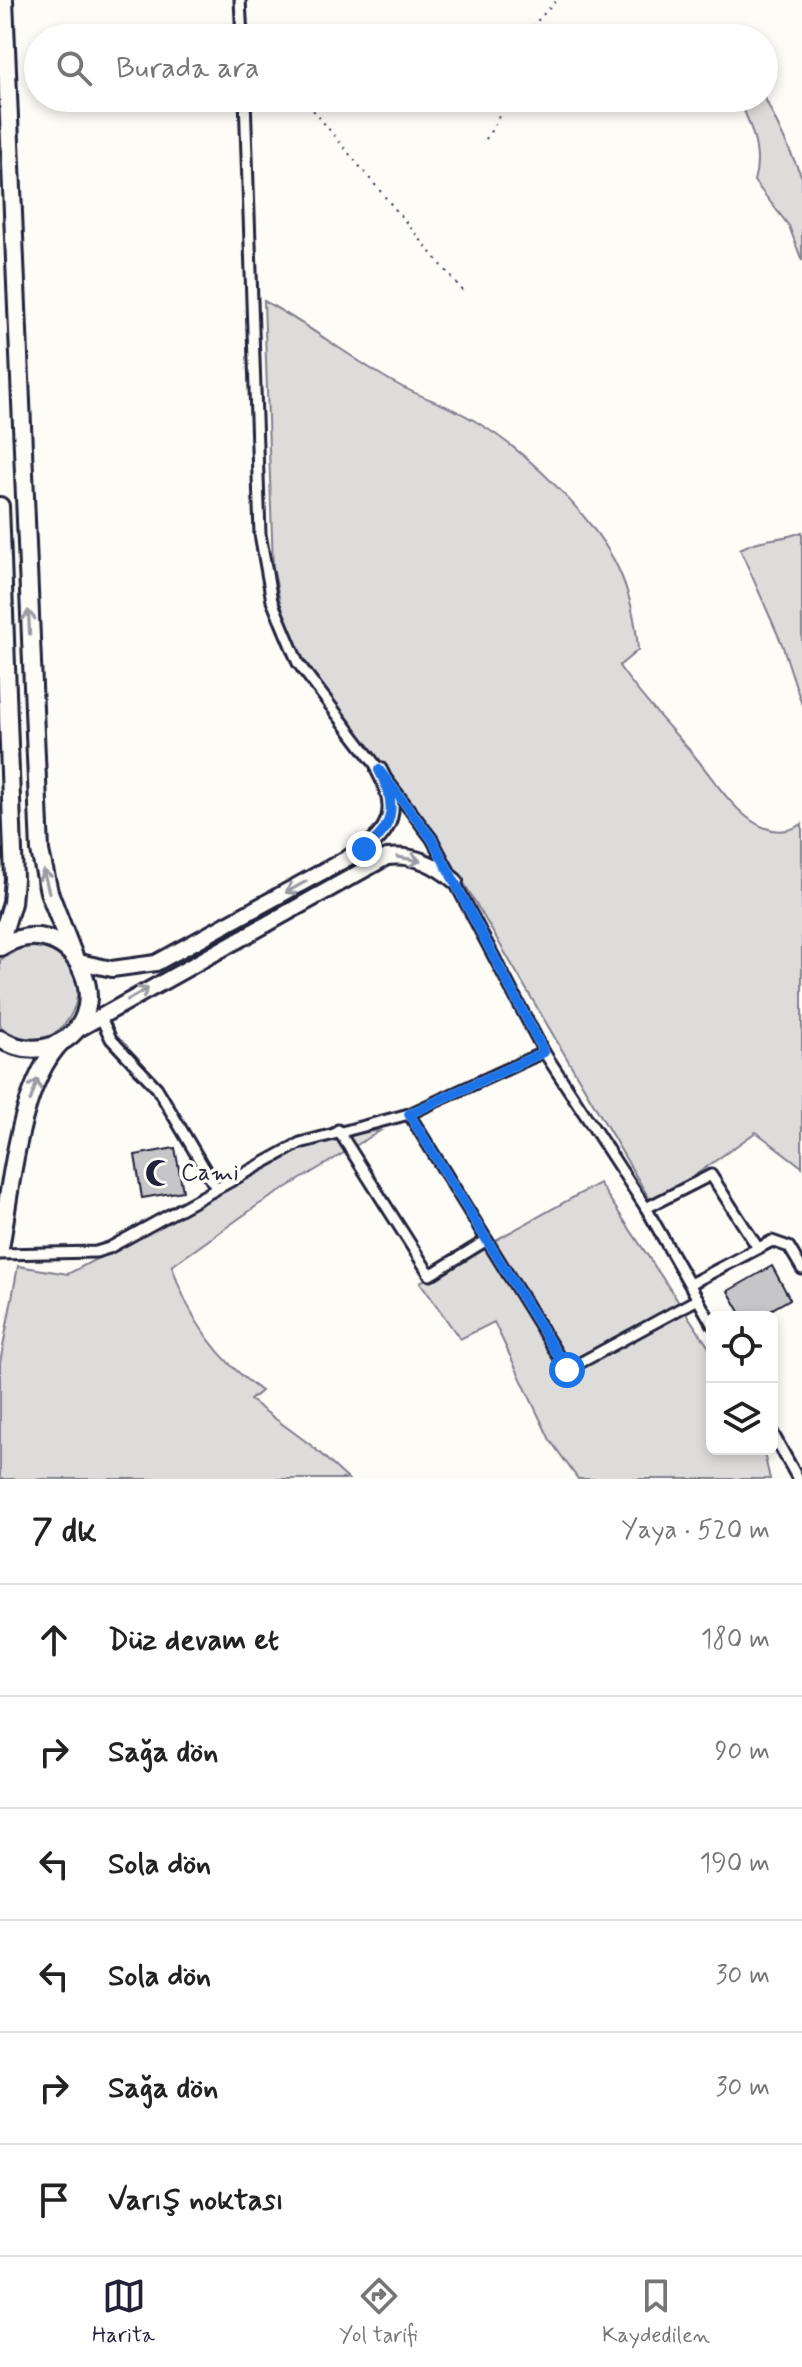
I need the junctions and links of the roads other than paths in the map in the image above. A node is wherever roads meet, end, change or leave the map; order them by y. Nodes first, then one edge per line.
1 (4, 0) edge
2 (240, 0) edge
3 (241, 24) edge
4 (245, 112) edge
5 (0, 506) edge
6 (379, 770) junction
7 (455, 881) junction
8 (0, 945) edge
9 (76, 958) junction
10 (100, 1016) junction
11 (67, 1036) junction
12 (0, 1039) edge
13 (544, 1052) junction
14 (409, 1114) junction
15 (338, 1130) junction
16 (216, 1188) junction
17 (646, 1208) junction
18 (487, 1240) junction
19 (758, 1248) junction
20 (0, 1251) edge
21 (802, 1269) edge
22 (690, 1284) junction
23 (698, 1299) junction
24 (706, 1313) edge
25 (778, 1443) edge
26 (798, 1479) edge

9 -> 1 highway
2 - 3 street
4 - 6 street
5 - 8 highway
6 - 7 street
6 -> 9 main road
10 -> 7 main road
7 - 13 street
8 - 9 highway
9 - 11 highway
10 - 11 main road
10 - 16 street
11 - 12 highway
20 -> 11 highway
13 - 14 street
13 - 17 street
14 - 15 street
14 - 18 street
15 - 16 street
15 - 18 street
16 - 20 street
17 - 19 street
17 - 22 street
18 - 23 street
19 - 21 street
19 - 22 street
22 - 23 street
23 - 24 street
25 - 26 street

